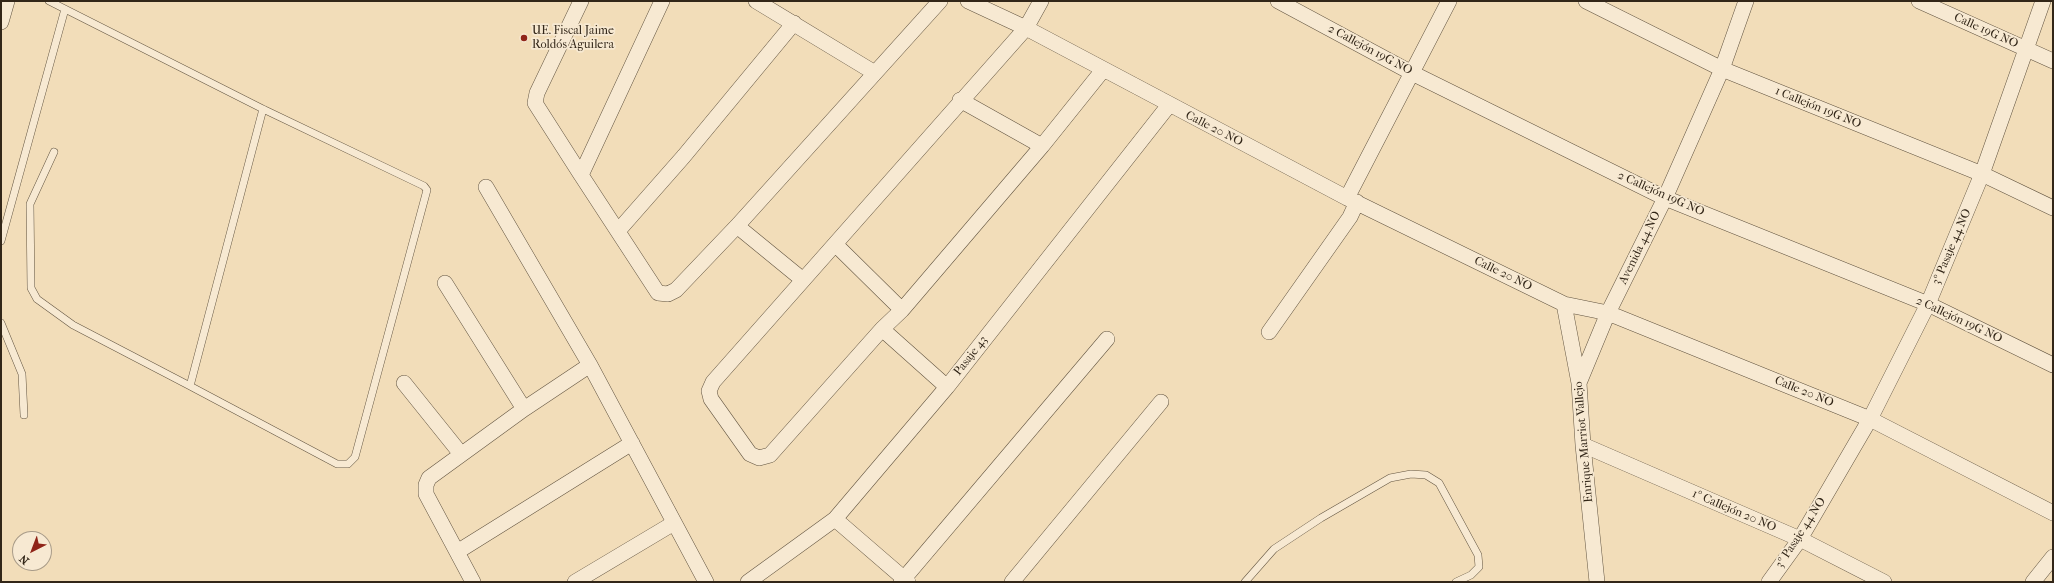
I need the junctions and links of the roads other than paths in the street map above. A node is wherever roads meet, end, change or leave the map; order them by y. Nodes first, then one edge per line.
1 (7, 1) edge
2 (49, 1) edge
3 (581, 1) edge
4 (662, 1) edge
5 (756, 1) edge
6 (940, 1) edge
7 (968, 1) edge
8 (1041, 1) edge
9 (1278, 1) edge
10 (1449, 1) edge
11 (1586, 1) edge
12 (1746, 1) edge
13 (1919, 1) edge
14 (2043, 1) edge
15 (65, 9) junction
16 (1, 22) edge
17 (794, 23) junction
18 (1026, 28) junction
19 (2028, 49) junction
20 (2053, 60) edge
21 (1104, 70) junction
22 (1722, 70) junction
23 (875, 73) junction
24 (1412, 73) junction
25 (960, 100) junction
26 (1169, 105) junction
27 (263, 109) junction
28 (1042, 146) junction
29 (54, 152) dead end
30 (1982, 174) junction
31 (581, 175) junction
32 (486, 187) dead end
33 (1665, 198) junction
34 (1352, 200) junction
35 (2053, 208) edge
36 (738, 226) junction
37 (618, 231) junction
38 (1, 241) edge
39 (835, 244) junction
40 (804, 280) junction
41 (445, 283) dead end
42 (1564, 304) junction
43 (1928, 304) junction
44 (902, 310) junction
45 (1608, 313) junction
46 (1, 323) edge
47 (882, 329) junction
48 (1269, 332) dead end
49 (1107, 339) dead end
50 (590, 365) junction
51 (2053, 365) edge
52 (404, 383) dead end
53 (1579, 383) junction
54 (190, 386) junction
55 (947, 387) junction
56 (1161, 402) dead end
57 (524, 409) junction
58 (24, 415) dead end
59 (1870, 419) junction
60 (632, 443) junction
61 (1583, 445) junction
62 (461, 454) junction
63 (2053, 512) edge
64 (835, 519) junction
65 (674, 523) junction
66 (1800, 539) junction
67 (457, 552) junction
68 (2053, 557) edge
69 (905, 581) edge
70 (473, 582) edge
71 (575, 582) edge
72 (706, 582) edge
73 (748, 582) edge
74 (1012, 582) edge
75 (1245, 582) edge
76 (1456, 582) edge
77 (1597, 582) edge
78 (1769, 582) edge
79 (1884, 582) edge
80 (2033, 582) edge

1 - 16 street
2 - 15 lane
3 - 31 street
4 - 31 street
5 - 17 street
6 - 23 street
7 - 18 street, Calle 20 NO
8 - 18 street
9 - 24 street, 2 Callejón 19G NO
10 - 24 street
11 - 22 street, 1 Callejón 19G NO
12 - 22 street, Avenida 44 NO
13 - 19 street, Calle 19G NO
14 - 19 street, 3º Pasaje 44 NO
15 - 27 lane
15 - 38 lane
17 - 23 street
17 - 37 street
18 - 21 street, Calle 20 NO
18 - 25 street
19 - 20 street, Calle 19G NO
19 - 30 street, 3º Pasaje 44 NO
21 - 26 street, Calle 20 NO
21 - 28 street
22 - 30 street, 1 Callejón 19G NO
22 - 33 street, Avenida 44 NO
23 - 36 street
24 - 33 street, 2 Callejón 19G NO
24 - 34 street
25 - 28 street
25 - 39 street
26 - 34 street, Calle 20 NO
26 - 55 street, Pasaje 43
27 - 54 lane
27 - 54 lane
28 - 44 street
29 - 54 lane
30 - 35 street, 1 Callejón 19G NO
30 - 43 street, 3º Pasaje 44 NO
31 - 37 street
32 - 50 street
33 - 43 street, 2 Callejón 19G NO
33 - 45 street, Avenida 44 NO
34 - 42 street, Calle 20 NO
34 - 48 street
36 - 37 street
36 - 40 street
39 - 40 street
39 - 44 street
40 - 47 street
41 - 57 street
42 - 45 street, Calle 20 NO
42 - 53 street, Enrique Marriot Vallejo
43 - 51 street, 2 Callejón 19G NO
43 - 59 street, 3º Pasaje 44 NO
44 - 47 street
45 - 53 street, Avenida 44 NO
45 - 59 street, Calle 20 NO
46 - 58 lane
47 - 55 street
49 - 69 street
50 - 57 street
50 - 60 street
52 - 62 street
53 - 61 street, Enrique Marriot Vallejo
55 - 64 street, Pasaje 43
56 - 74 street
57 - 62 street
59 - 63 street, Calle 20 NO
59 - 66 street, 3º Pasaje 44 NO
60 - 65 street
60 - 67 street
61 - 66 street, 1º Callejón 20 NO
61 - 77 street, Enrique Marriot Vallejo
62 - 67 street
64 - 69 street
64 - 73 street, Pasaje 43
65 - 71 street
65 - 72 street
66 - 78 street, 3º Pasaje 44 NO
66 - 79 street, 1º Callejón 20 NO
67 - 70 street
68 - 80 street
75 - 76 lane

